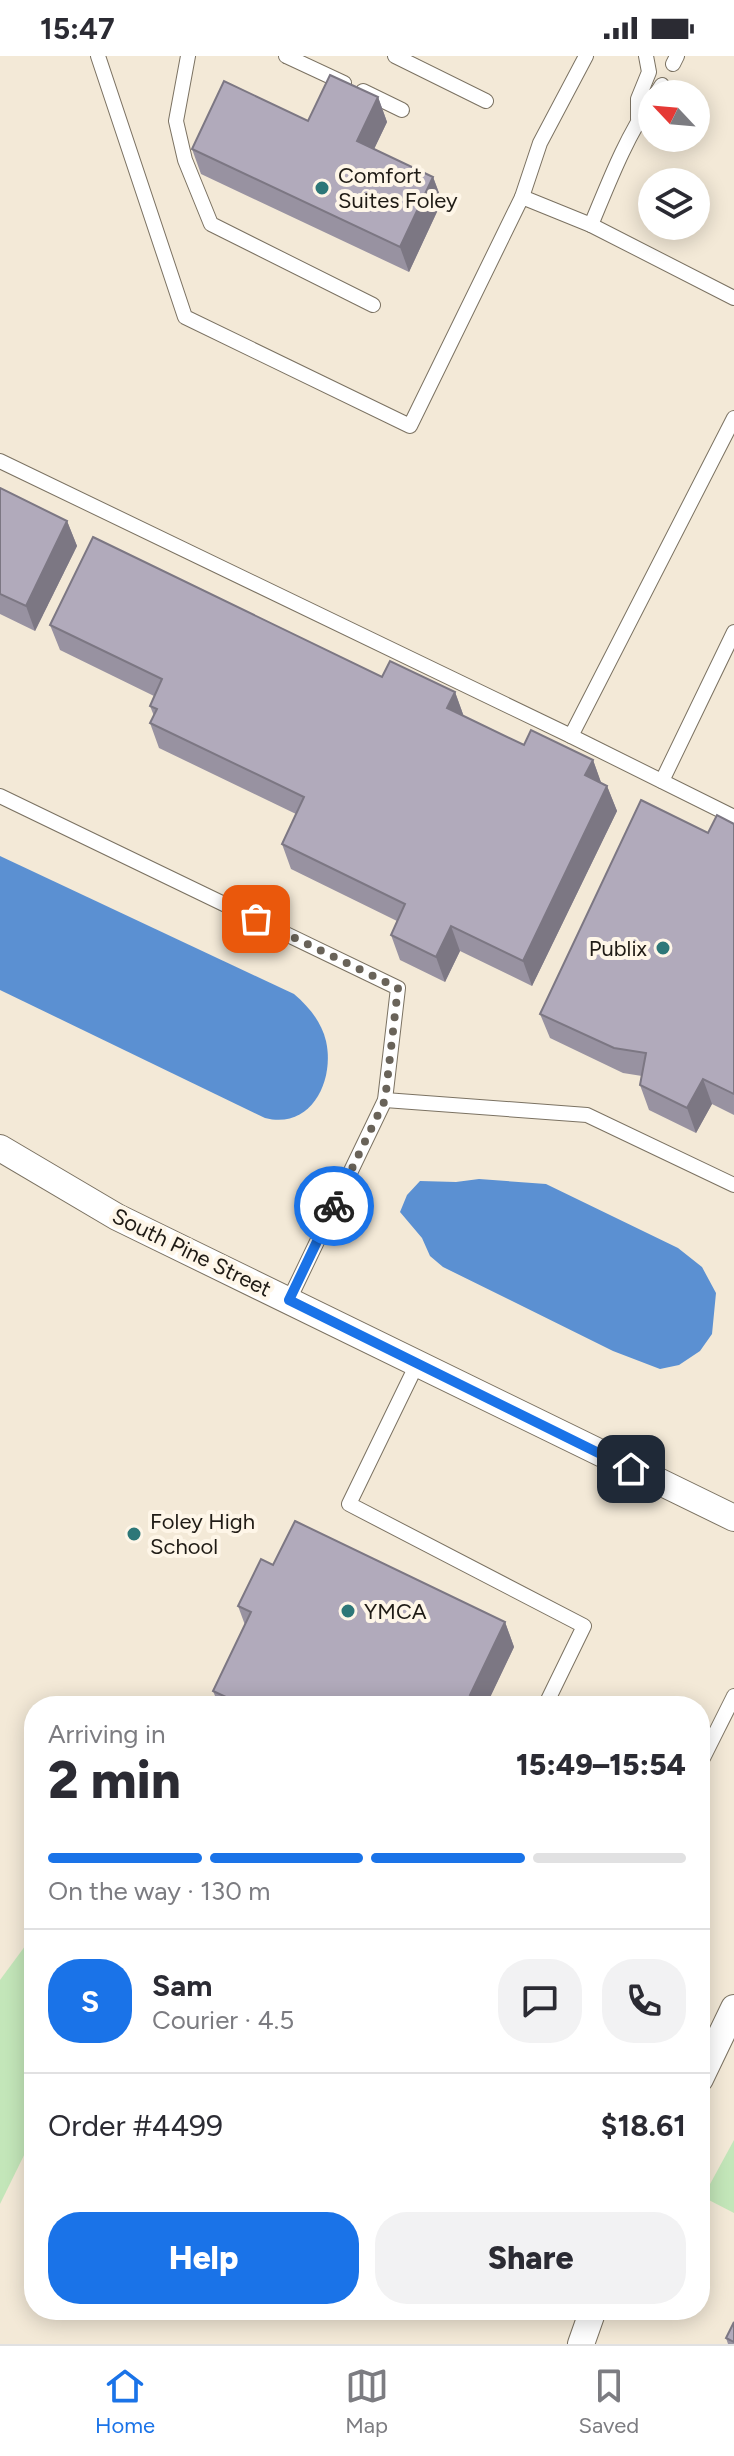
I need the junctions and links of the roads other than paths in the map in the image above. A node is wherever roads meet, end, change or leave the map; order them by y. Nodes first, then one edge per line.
1 (98, 56) edge
2 (188, 56) edge
3 (286, 56) edge
4 (395, 56) edge
5 (586, 56) edge
6 (646, 56) edge
7 (646, 80) edge
8 (486, 101) dead end
9 (402, 110) dead end
10 (638, 119) edge
11 (522, 197) junction
12 (591, 225) junction
13 (734, 298) edge
14 (373, 305) dead end
15 (734, 418) edge
16 (0, 461) edge
17 (734, 632) edge
18 (571, 736) junction
19 (662, 781) junction
20 (0, 796) edge
21 (734, 817) edge
22 (385, 1100) junction
23 (0, 1148) edge
24 (734, 1185) edge
25 (289, 1300) junction
26 (417, 1364) junction
27 (734, 1518) edge
28 (550, 1696) edge
29 (734, 1696) edge
30 (710, 1744) edge
31 (734, 2008) edge
32 (710, 2058) edge
33 (589, 2320) edge
34 (581, 2344) edge

1 - 11 lane
2 - 14 lane
3 - 9 lane
4 - 8 lane
5 - 11 lane
6 - 7 lane
10 - 12 lane
11 - 12 lane
12 - 13 lane
15 - 18 lane
16 - 18 lane
17 - 19 lane
18 - 19 lane
19 - 21 lane
20 - 22 lane
22 - 24 lane
22 - 25 lane
23 - 25 street, South Pine Street
25 - 26 street, South Pine Street
26 - 27 street, South Pine Street
26 - 28 lane
29 - 30 lane
31 - 32 street
33 - 34 street

